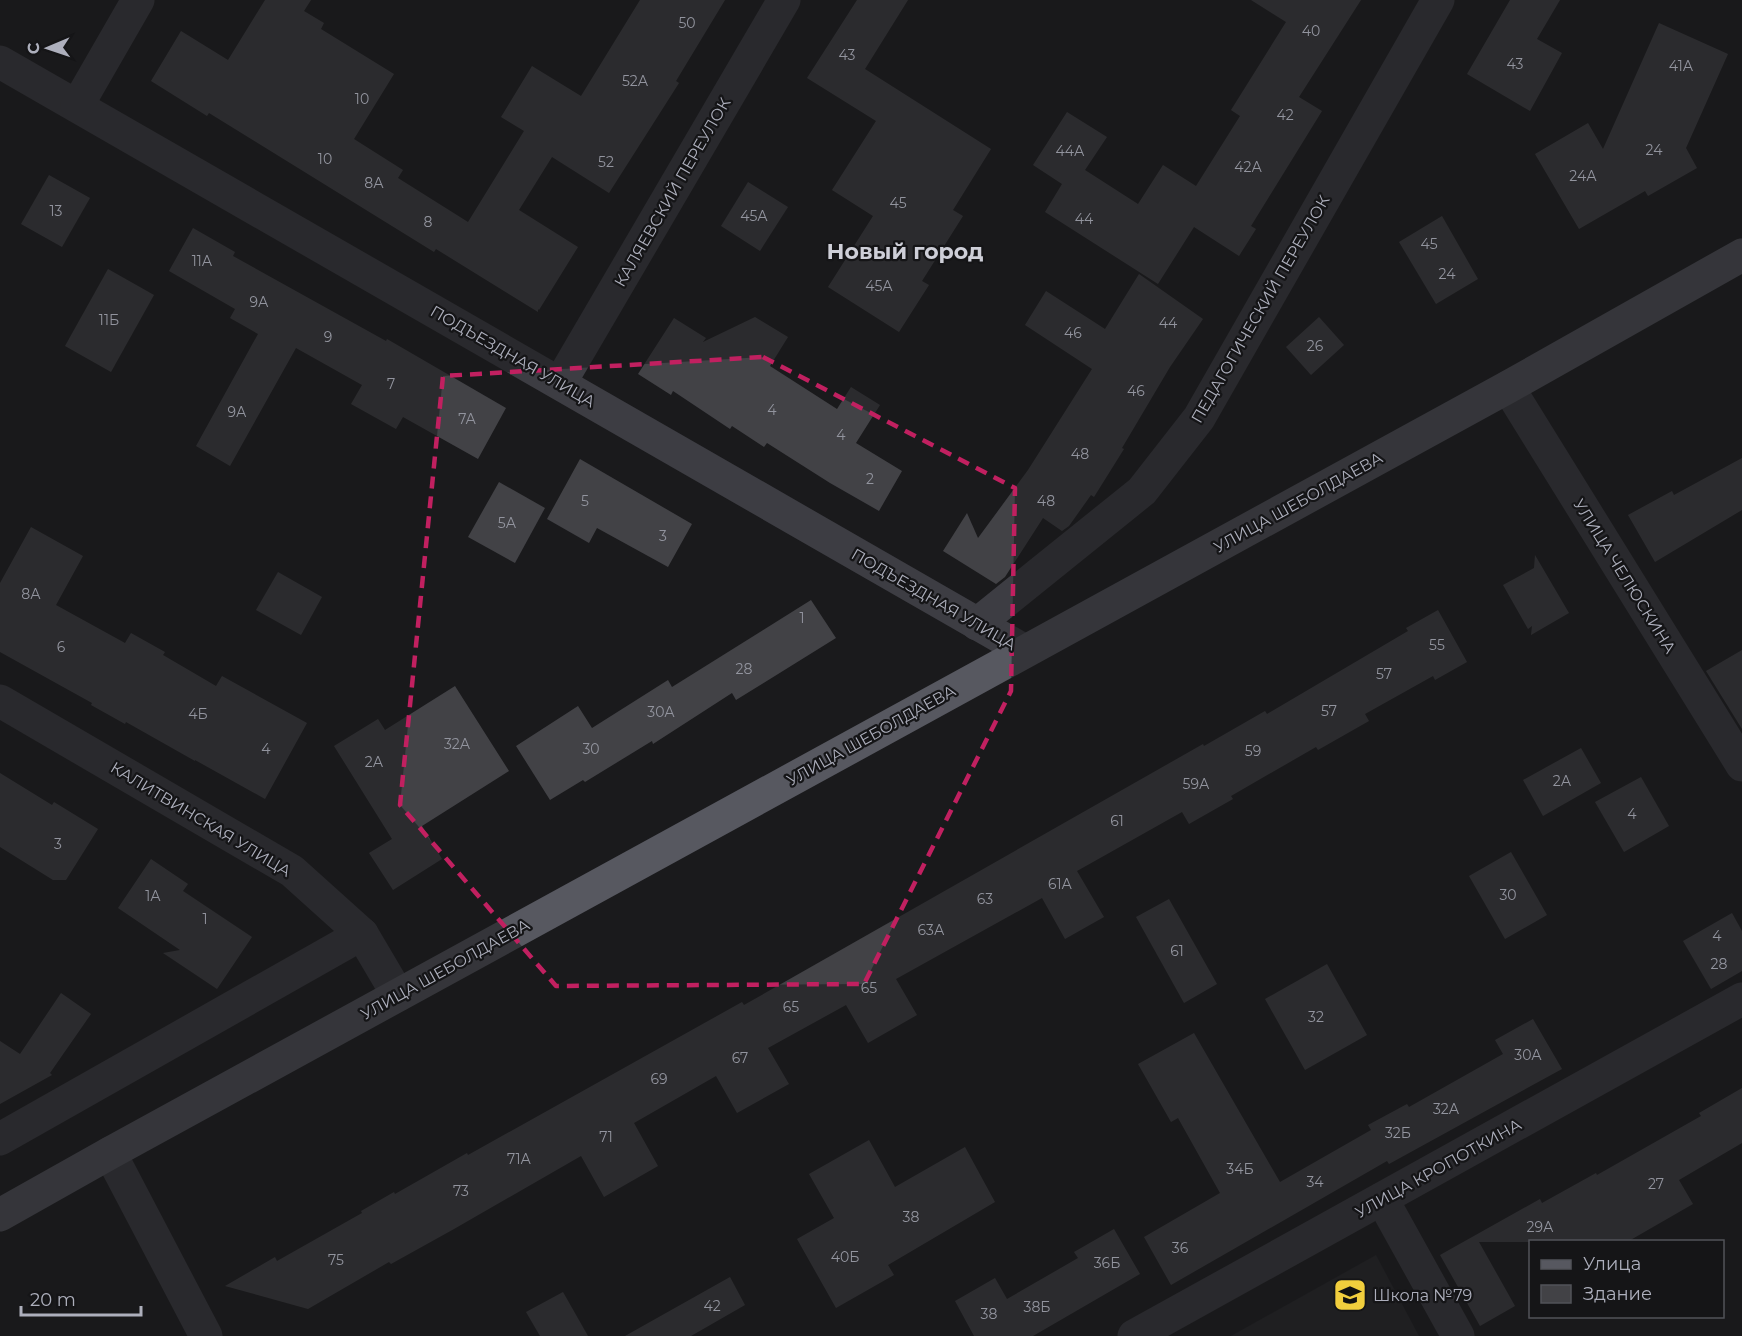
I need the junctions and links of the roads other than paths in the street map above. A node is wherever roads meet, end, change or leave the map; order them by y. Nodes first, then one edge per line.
1 (138, 0) edge
2 (784, 0) edge
3 (1438, 0) edge
4 (0, 62) edge
5 (77, 106) junction
6 (1742, 255) edge
7 (560, 383) junction
8 (1508, 387) junction
9 (977, 624) junction
10 (1025, 651) junction
11 (0, 700) edge
12 (1742, 765) edge
13 (362, 934) junction
14 (398, 994) junction
15 (1742, 999) edge
16 (0, 1139) edge
17 (110, 1153) junction
18 (1382, 1199) junction
19 (0, 1215) edge
20 (1140, 1334) edge
21 (206, 1336) edge
22 (1458, 1336) edge

1 - 5 street
2 - 7 street, КАЛЯЕВСКИЙ ПЕРЕУЛОК
3 - 9 street, ПЕДАГОГИЧЕСКИЙ ПЕРЕУЛОК
4 - 5 street, ПОДЪЕЗДНАЯ УЛИЦА
5 - 7 street, ПОДЪЕЗДНАЯ УЛИЦА
6 - 8 main road, УЛИЦА ШЕБОЛДАЕВА
7 - 9 street, ПОДЪЕЗДНАЯ УЛИЦА
8 - 10 main road, УЛИЦА ШЕБОЛДАЕВА
8 - 12 street, УЛИЦА ЧЕЛЮСКИНА
9 - 10 street, ПОДЪЕЗДНАЯ УЛИЦА
10 - 14 main road, УЛИЦА ШЕБОЛДАЕВА
11 - 13 street, КАЛИТВИНСКАЯ УЛИЦА
13 - 14 street, КАЛИТВИНСКАЯ УЛИЦА
13 - 16 street
14 - 17 main road, УЛИЦА ШЕБОЛДАЕВА
15 - 18 street, УЛИЦА КРОПОТКИНА
17 - 19 main road, УЛИЦА ШЕБОЛДАЕВА
17 - 21 street
18 - 20 street, УЛИЦА КРОПОТКИНА
18 - 22 street

